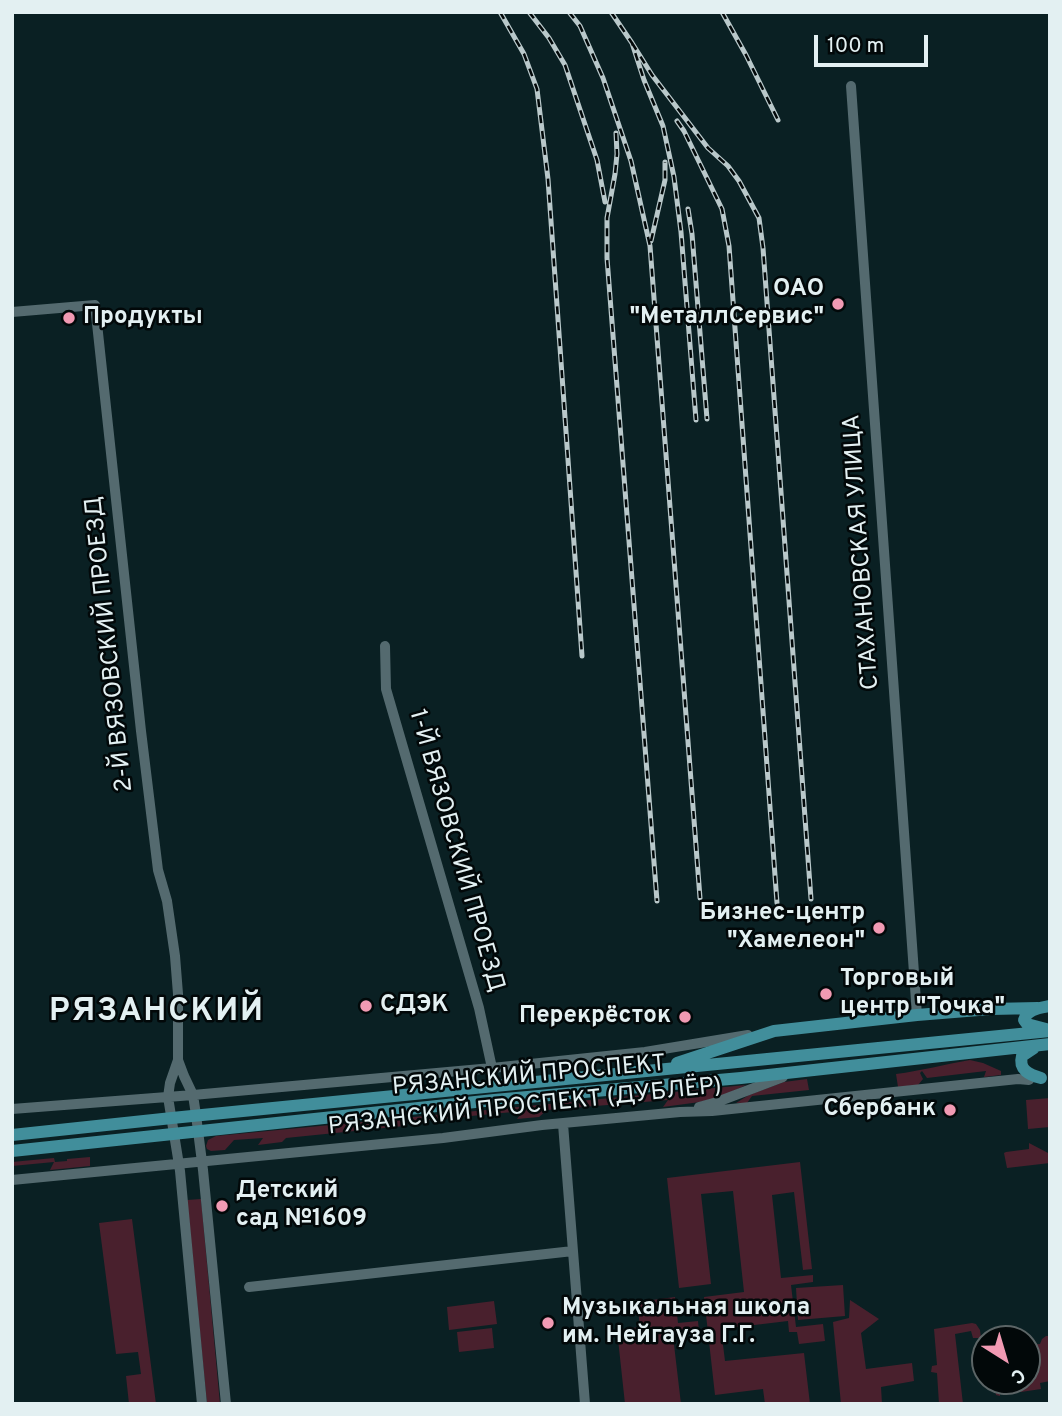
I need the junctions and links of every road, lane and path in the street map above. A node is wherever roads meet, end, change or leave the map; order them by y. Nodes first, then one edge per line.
1 (851, 86) dead end
2 (12, 312) edge
3 (386, 646) dead end
4 (1044, 1007) edge
5 (991, 1009) junction
6 (917, 1015) junction
7 (1027, 1024) junction
8 (774, 1031) junction
9 (1050, 1031) edge
10 (1045, 1044) edge
11 (178, 1060) junction
12 (492, 1068) junction
13 (654, 1070) junction
14 (797, 1072) junction
15 (1040, 1078) edge
16 (193, 1095) junction
17 (168, 1097) junction
18 (12, 1109) edge
19 (680, 1111) junction
20 (196, 1115) junction
21 (172, 1118) junction
22 (563, 1124) junction
23 (198, 1131) junction
24 (174, 1134) junction
25 (12, 1135) edge
26 (12, 1151) edge
27 (202, 1162) junction
28 (179, 1164) junction
29 (12, 1180) edge
30 (205, 1194) junction
31 (182, 1196) junction
32 (573, 1251) junction
33 (249, 1287) dead end
34 (202, 1404) edge
35 (226, 1404) edge
36 (585, 1404) edge

1 - 6 street, СТАХАНОВСКАЯ УЛИЦА
2 - 11 street, 2-Й ВЯЗОВСКИЙ ПРОЕЗД
3 - 12 street, 1-Й ВЯЗОВСКИЙ ПРОЕЗД
4 - 5 main road, РЯЗАНСКИЙ ПРОСПЕКТ (ДУБЛЁР)
4 - 7 main road
5 - 6 main road, РЯЗАНСКИЙ ПРОСПЕКТ (ДУБЛЁР)
5 - 7 main road
6 - 8 main road, РЯЗАНСКИЙ ПРОСПЕКТ (ДУБЛЁР)
7 - 9 main road
8 - 12 street, РЯЗАНСКИЙ ПРОСПЕКТ (ДУБЛЁР)
8 - 13 main road
9 - 13 main road, РЯЗАНСКИЙ ПРОСПЕКТ
10 - 14 main road, РЯЗАНСКИЙ ПРОСПЕКТ
10 - 15 main road
11 - 16 street, 2-Й ВЯЗОВСКИЙ ПРОЕЗД
11 - 17 street, 2-Й ВЯЗОВСКИЙ ПРОЕЗД
12 - 16 street, РЯЗАНСКИЙ ПРОСПЕКТ (ДУБЛЁР)
13 - 20 main road, РЯЗАНСКИЙ ПРОСПЕКТ
14 - 19 street
14 - 23 main road, РЯЗАНСКИЙ ПРОСПЕКТ
15 - 19 street, РЯЗАНСКИЙ ПРОСПЕКТ (ДУБЛЁР)
16 - 17 street, РЯЗАНСКИЙ ПРОСПЕКТ (ДУБЛЁР)
16 - 20 street, 2-Й ВЯЗОВСКИЙ ПРОЕЗД
17 - 18 street, РЯЗАНСКИЙ ПРОСПЕКТ (ДУБЛЁР)
17 - 21 street, 2-Й ВЯЗОВСКИЙ ПРОЕЗД
19 - 22 street, РЯЗАНСКИЙ ПРОСПЕКТ (ДУБЛЁР)
20 - 21 main road, РЯЗАНСКИЙ ПРОСПЕКТ
20 - 23 street, 2-Й ВЯЗОВСКИЙ ПРОЕЗД
21 - 24 street, 2-Й ВЯЗОВСКИЙ ПРОЕЗД
21 - 25 main road, РЯЗАНСКИЙ ПРОСПЕКТ
22 - 27 street, РЯЗАНСКИЙ ПРОСПЕКТ (ДУБЛЁР)
22 - 32 street
23 - 24 main road, РЯЗАНСКИЙ ПРОСПЕКТ
23 - 27 street, 2-Й ВЯЗОВСКИЙ ПРОЕЗД
24 - 26 main road, РЯЗАНСКИЙ ПРОСПЕКТ
24 - 28 street, 2-Й ВЯЗОВСКИЙ ПРОЕЗД
27 - 28 street, РЯЗАНСКИЙ ПРОСПЕКТ (ДУБЛЁР)
27 - 30 street, 2-Й ВЯЗОВСКИЙ ПРОЕЗД
28 - 29 street, РЯЗАНСКИЙ ПРОСПЕКТ (ДУБЛЁР)
28 - 31 street, 2-Й ВЯЗОВСКИЙ ПРОЕЗД
30 - 31 street
30 - 35 street, 2-Й ВЯЗОВСКИЙ ПРОЕЗД
31 - 34 street, 2-Й ВЯЗОВСКИЙ ПРОЕЗД
32 - 33 street
32 - 36 street

